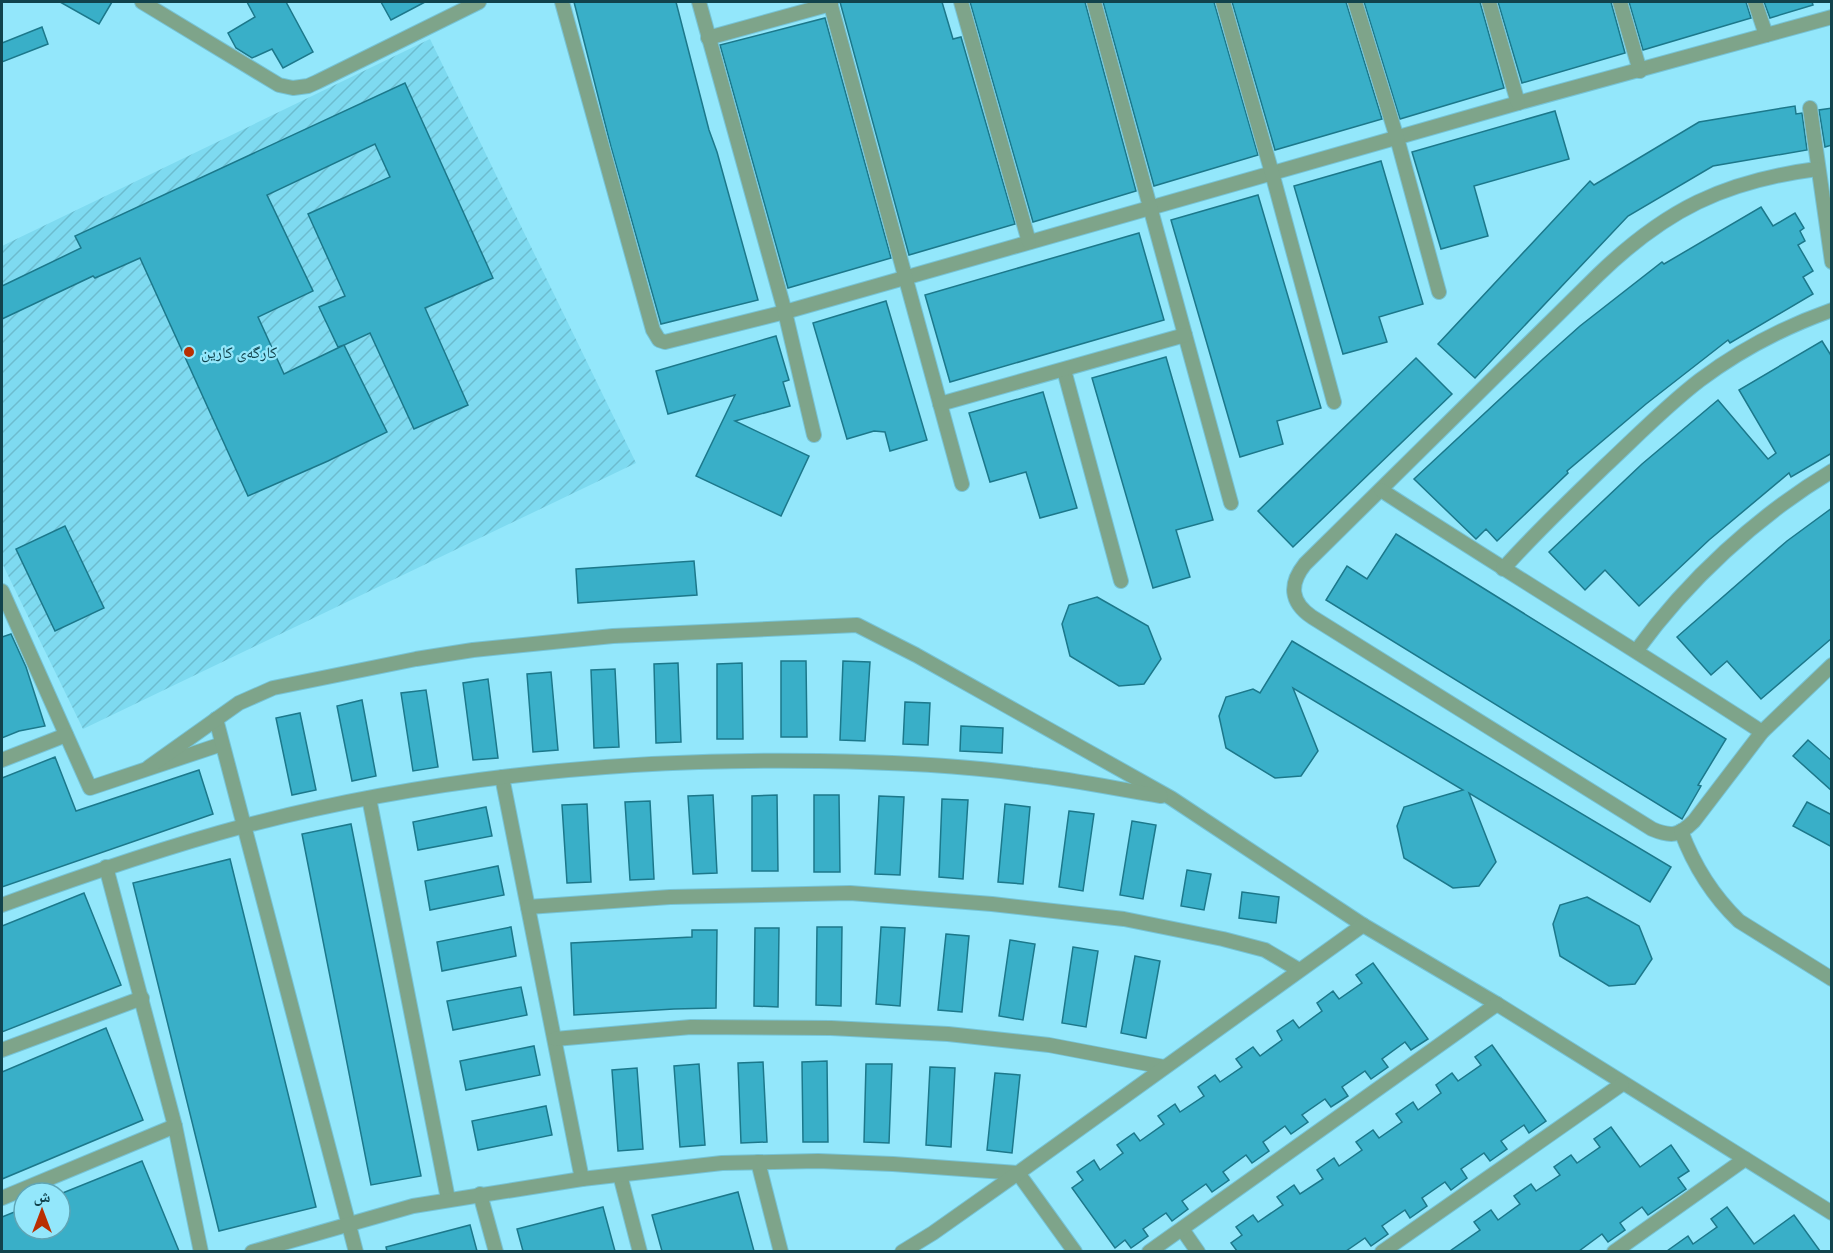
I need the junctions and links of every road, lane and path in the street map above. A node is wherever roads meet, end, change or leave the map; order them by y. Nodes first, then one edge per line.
1 (142, 2) edge
2 (479, 2) edge
3 (562, 2) edge
4 (699, 2) edge
5 (961, 2) edge
6 (1094, 2) edge
7 (1223, 2) edge
8 (1355, 2) edge
9 (1488, 2) edge
10 (1620, 2) edge
11 (1755, 2) edge
12 (830, 3) edge
13 (1832, 16) edge
14 (1766, 35) junction
15 (708, 38) junction
16 (1640, 70) junction
17 (1518, 103) junction
18 (1810, 108) dead end
19 (1397, 138) junction
20 (1817, 169) junction
21 (1272, 173) junction
22 (1151, 208) junction
23 (1029, 242) junction
24 (1832, 262) edge
25 (906, 276) junction
26 (1439, 292) dead end
27 (1832, 310) edge
28 (784, 312) junction
29 (1185, 335) junction
30 (1064, 370) junction
31 (1334, 402) dead end
32 (940, 404) junction
33 (814, 435) dead end
34 (1832, 471) edge
35 (962, 484) dead end
36 (1381, 490) junction
37 (1231, 502) dead end
38 (1503, 569) junction
39 (1121, 581) dead end
40 (2, 591) edge
41 (6, 613) edge
42 (1637, 650) junction
43 (1832, 665) edge
44 (216, 719) junction
45 (1762, 732) junction
46 (66, 735) junction
47 (222, 744) junction
48 (2, 760) edge
49 (149, 767) junction
50 (502, 777) junction
51 (369, 798) junction
52 (1171, 798) junction
53 (244, 826) junction
54 (1681, 831) junction
55 (106, 867) junction
56 (2, 905) edge
57 (528, 907) junction
58 (1363, 925) junction
59 (1299, 970) junction
60 (1832, 979) edge
61 (142, 998) junction
62 (1497, 1004) junction
63 (555, 1039) junction
64 (2, 1050) edge
65 (1164, 1067) junction
66 (1622, 1084) junction
67 (175, 1126) junction
68 (1745, 1159) junction
69 (758, 1162) junction
70 (1018, 1173) junction
71 (620, 1175) junction
72 (582, 1179) junction
73 (480, 1194) junction
74 (2, 1198) edge
75 (448, 1200) junction
76 (1832, 1214) edge
77 (349, 1222) junction
78 (1182, 1228) junction
79 (201, 1251) edge
80 (252, 1251) edge
81 (356, 1251) edge
82 (496, 1251) edge
83 (640, 1251) edge
84 (781, 1251) edge
85 (902, 1251) edge
86 (1075, 1251) edge
87 (1149, 1251) edge
88 (1198, 1251) edge
89 (1382, 1251) edge
90 (1614, 1251) edge

1 - 2 street
3 - 28 street
4 - 15 street
5 - 23 street
6 - 22 street
7 - 21 street
8 - 19 street
9 - 17 street
10 - 16 street
11 - 14 street
12 - 15 street
12 - 25 street
13 - 14 street
14 - 16 street
15 - 28 street
16 - 17 street
17 - 19 street
18 - 20 street
19 - 21 street
19 - 26 street
20 - 24 street
20 - 36 street
21 - 22 street
21 - 31 street
22 - 23 street
22 - 29 street
23 - 25 street
25 - 28 street
25 - 32 street
27 - 38 street
28 - 33 street
29 - 30 street
29 - 37 street
30 - 32 street
30 - 39 street
32 - 35 street
34 - 42 street
36 - 38 street
36 - 54 street
38 - 42 street
40 - 41 street
41 - 46 street
42 - 45 street
43 - 45 street
44 - 47 street
44 - 49 street
44 - 52 street
45 - 54 street
46 - 48 street
46 - 49 street
47 - 49 street
47 - 53 street
50 - 51 street
50 - 52 street
50 - 57 street
51 - 53 street
51 - 75 street
52 - 58 street
53 - 55 street
53 - 77 street
54 - 60 street
55 - 56 street
55 - 61 street
57 - 59 street
57 - 63 street
58 - 59 street
58 - 62 street
59 - 65 street
61 - 64 street
61 - 67 street
62 - 66 street
62 - 78 street
63 - 65 street
63 - 72 street
65 - 70 street
66 - 68 street
66 - 89 street
67 - 74 street
67 - 79 street
68 - 76 street
68 - 90 street
69 - 70 street
69 - 71 street
69 - 84 street
70 - 85 street
70 - 86 street
71 - 72 street
71 - 83 street
72 - 73 street
73 - 75 street
73 - 82 street
75 - 77 street
77 - 80 street
77 - 81 street
78 - 87 street
78 - 88 street

